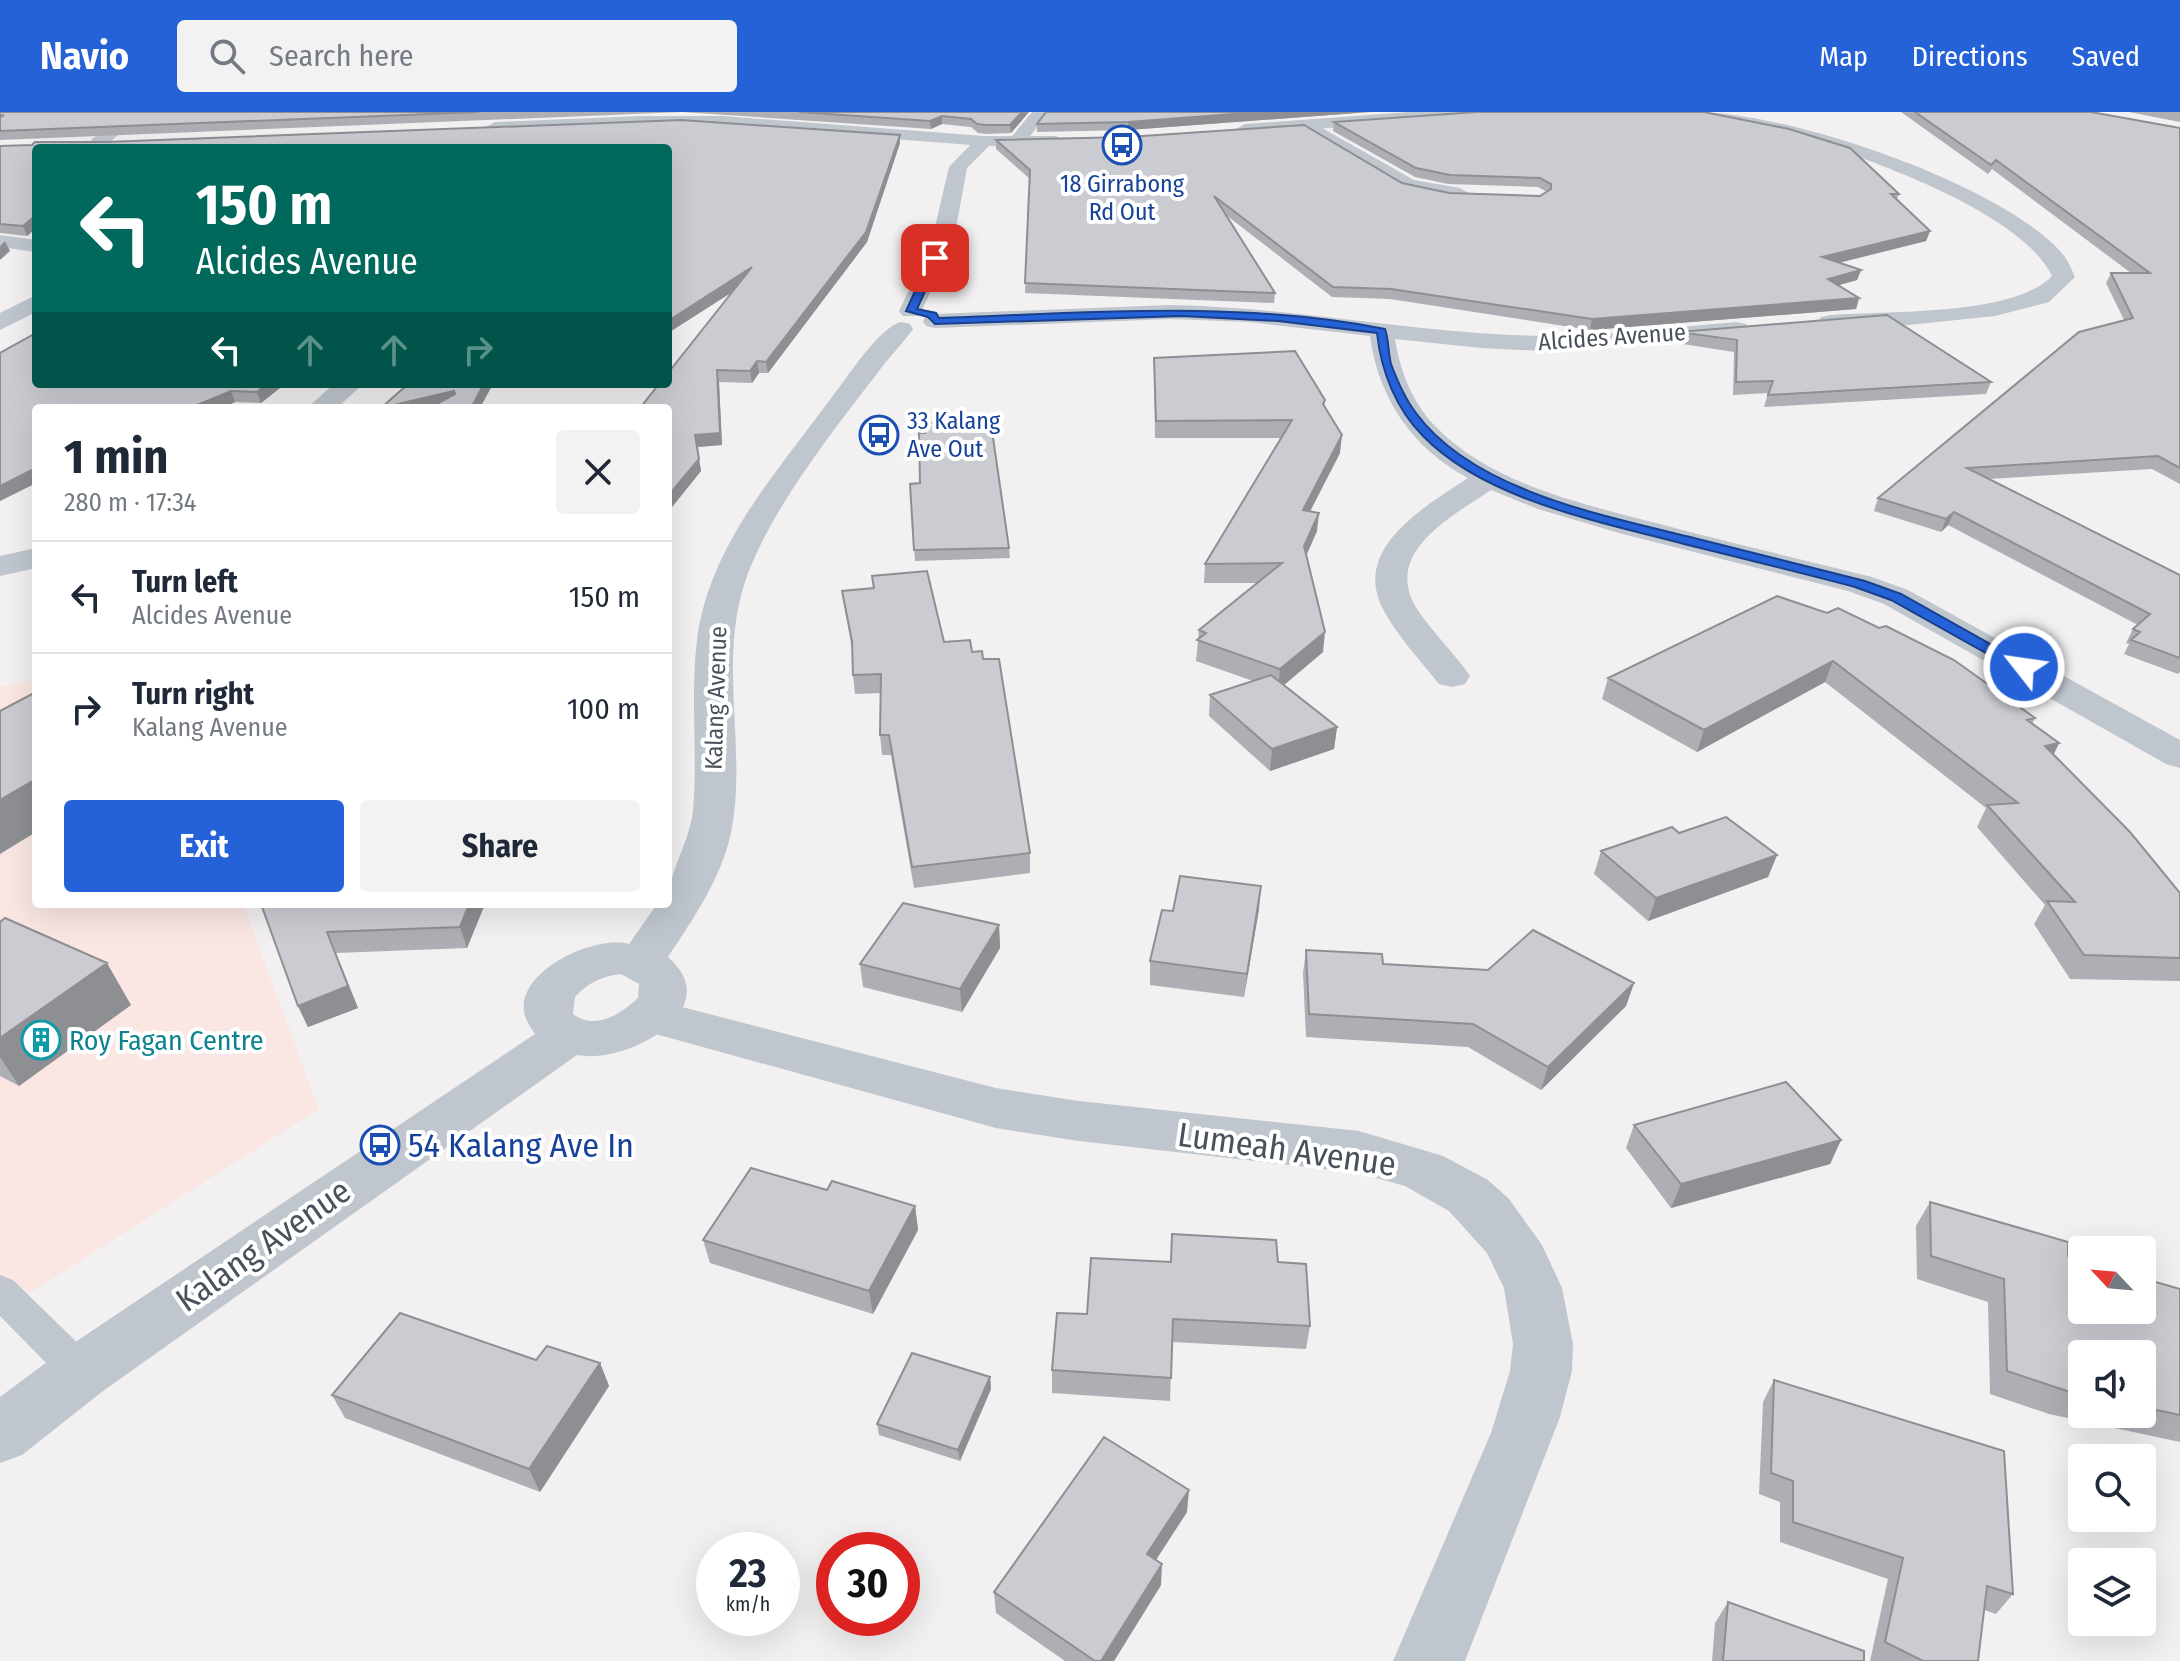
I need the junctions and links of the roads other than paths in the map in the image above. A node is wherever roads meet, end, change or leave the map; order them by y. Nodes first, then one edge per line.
1 (137, 112) edge
2 (1041, 112) edge
3 (1478, 112) edge
4 (1703, 112) edge
5 (730, 117) edge
6 (537, 125) junction
7 (1308, 125) junction
8 (472, 129) edge
9 (1233, 130) edge
10 (984, 141) junction
11 (1017, 141) junction
12 (1069, 141) edge
13 (130, 142) edge
14 (534, 144) edge
15 (1477, 195) edge
16 (0, 241) edge
17 (32, 245) edge
18 (32, 304) edge
19 (906, 320) junction
20 (0, 323) edge
21 (1815, 323) edge
22 (1753, 328) edge
23 (1382, 331) junction
24 (345, 388) edge
25 (326, 404) edge
26 (1489, 478) junction
27 (32, 559) edge
28 (0, 566) edge
29 (1452, 676) dead end
30 (2180, 756) edge
31 (642, 961) junction
32 (651, 1016) junction
33 (569, 1035) junction
34 (0, 1291) edge
35 (81, 1372) junction
36 (0, 1434) edge
37 (1429, 1661) edge

1 - 13 street
2 - 11 street
3 - 7 street
4 - 21 street
5 - 6 street
5 - 10 street
6 - 8 street
6 - 14 street
7 - 9 street
7 - 15 street
10 - 11 street
10 - 19 street, Kalang Avenue
11 - 12 street
16 - 17 street
18 - 20 street
19 - 23 street, Alcides Avenue
19 - 31 street, Kalang Avenue
22 - 23 street, Alcides Avenue
23 - 26 street
24 - 25 street
26 - 29 street
26 - 30 street
27 - 28 street
31 - 32 street
31 - 33 street
32 - 33 street
32 - 37 street, Lumeah Avenue
33 - 35 street, Kalang Avenue
34 - 35 lane
35 - 36 street, Kalang Avenue

